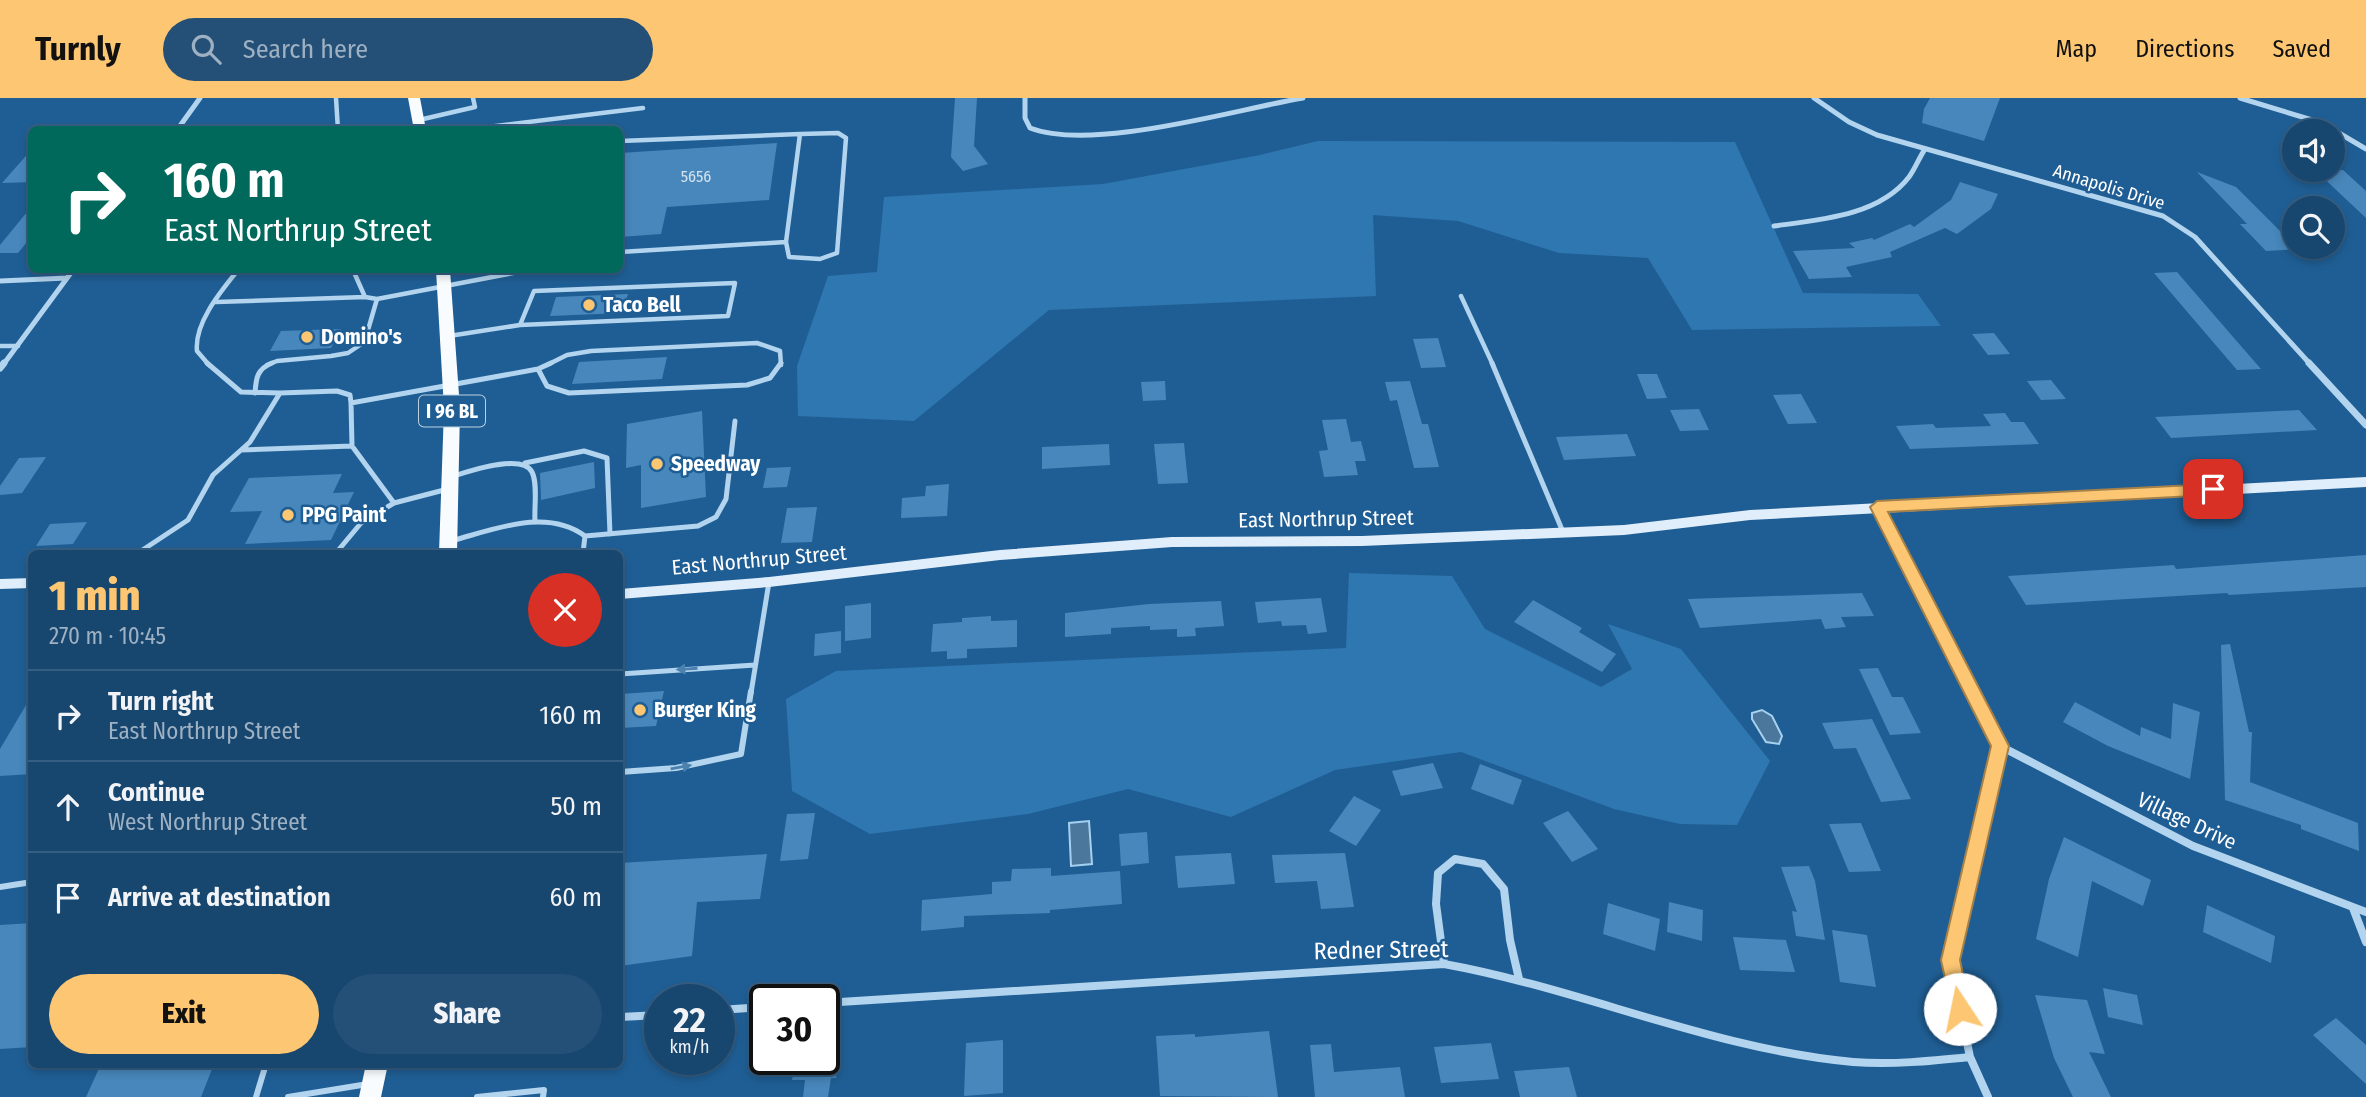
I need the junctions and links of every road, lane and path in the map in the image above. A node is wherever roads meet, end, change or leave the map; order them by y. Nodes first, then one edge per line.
1 (200, 98) edge
2 (336, 98) edge
3 (414, 98) edge
4 (473, 98) edge
5 (1025, 98) edge
6 (1303, 98) edge
7 (1814, 98) edge
8 (2240, 98) edge
9 (643, 108) dead end
10 (419, 125) edge
11 (180, 126) edge
12 (338, 126) edge
13 (496, 126) edge
14 (800, 134) junction
15 (623, 141) edge
16 (1925, 149) junction
17 (2366, 149) edge
18 (1774, 226) dead end
19 (786, 242) junction
20 (623, 252) edge
21 (71, 273) edge
22 (237, 273) edge
23 (354, 273) edge
24 (493, 273) edge
25 (444, 277) edge
26 (67, 278) junction
27 (0, 281) edge
28 (1461, 296) dead end
29 (365, 297) junction
30 (377, 299) junction
31 (216, 302) junction
32 (520, 325) junction
33 (449, 336) junction
34 (18, 345) junction
35 (0, 346) edge
36 (0, 368) edge
37 (538, 369) junction
38 (451, 384) junction
39 (255, 393) junction
40 (280, 393) junction
41 (351, 403) junction
42 (735, 421) dead end
43 (2366, 425) edge
44 (352, 446) junction
45 (241, 450) junction
46 (525, 463) junction
47 (451, 482) junction
48 (2366, 482) edge
49 (394, 503) junction
50 (1877, 507) junction
51 (535, 521) junction
52 (1563, 532) junction
53 (610, 534) junction
54 (585, 536) junction
55 (449, 547) edge
56 (143, 550) edge
57 (338, 550) edge
58 (583, 550) edge
59 (769, 582) junction
60 (28, 583) edge
61 (0, 584) edge
62 (623, 594) edge
63 (755, 665) junction
64 (623, 674) edge
65 (2000, 746) junction
66 (623, 772) edge
67 (28, 883) edge
68 (0, 887) edge
69 (2353, 908) junction
70 (2366, 912) edge
71 (2366, 942) edge
72 (1444, 964) junction
73 (1519, 979) junction
74 (840, 1002) edge
75 (644, 1015) edge
76 (623, 1017) edge
77 (1970, 1057) junction
78 (265, 1068) edge
79 (373, 1081) edge
80 (256, 1097) edge
81 (288, 1097) edge
82 (478, 1097) edge
83 (543, 1097) edge
84 (1988, 1097) edge

1 - 11 street
2 - 12 lane
3 - 10 main road
4 - 10 lane
5 - 6 street
7 - 16 street, Annapolis Drive
8 - 17 street
9 - 13 lane
14 - 15 lane
14 - 19 lane
14 - 19 lane
16 - 18 street
16 - 43 street, Annapolis Drive
19 - 20 lane
21 - 26 street
22 - 31 lane
23 - 29 lane
24 - 25 lane
25 - 30 lane
25 - 33 main road, I 96 BL
26 - 27 street
26 - 34 street
28 - 52 lane
29 - 30 lane
29 - 31 lane
30 - 39 lane
31 - 39 lane
32 - 32 lane
32 - 33 lane
33 - 38 main road, I 96 BL
34 - 35 lane
34 - 36 street
37 - 37 lane
37 - 38 lane
38 - 41 lane
38 - 47 main road, I 96 BL
39 - 40 lane
40 - 41 lane
40 - 45 lane
41 - 44 lane
42 - 53 lane
44 - 45 lane
44 - 49 lane
45 - 56 lane
46 - 47 lane
46 - 51 lane
46 - 53 lane
47 - 49 lane
47 - 55 main road, I 96 BL
48 - 50 street, East Northrup Street
49 - 57 lane
50 - 52 street, East Northrup Street
50 - 65 street
51 - 54 lane
51 - 55 lane
52 - 59 street, East Northrup Street
53 - 54 lane
54 - 58 lane
59 - 62 street, East Northrup Street
59 - 63 lane
60 - 61 street
63 -> 64 lane
66 -> 63 lane
65 - 69 street, Village Drive
65 - 77 street
67 - 68 lane
69 - 70 street, Village Drive
69 - 71 street
72 - 73 street, Redner Street
72 - 73 street
72 - 74 street, Redner Street
73 - 77 street, Redner Street
75 - 76 street
77 - 84 street
78 - 80 lane
79 - 81 lane
82 - 83 lane

